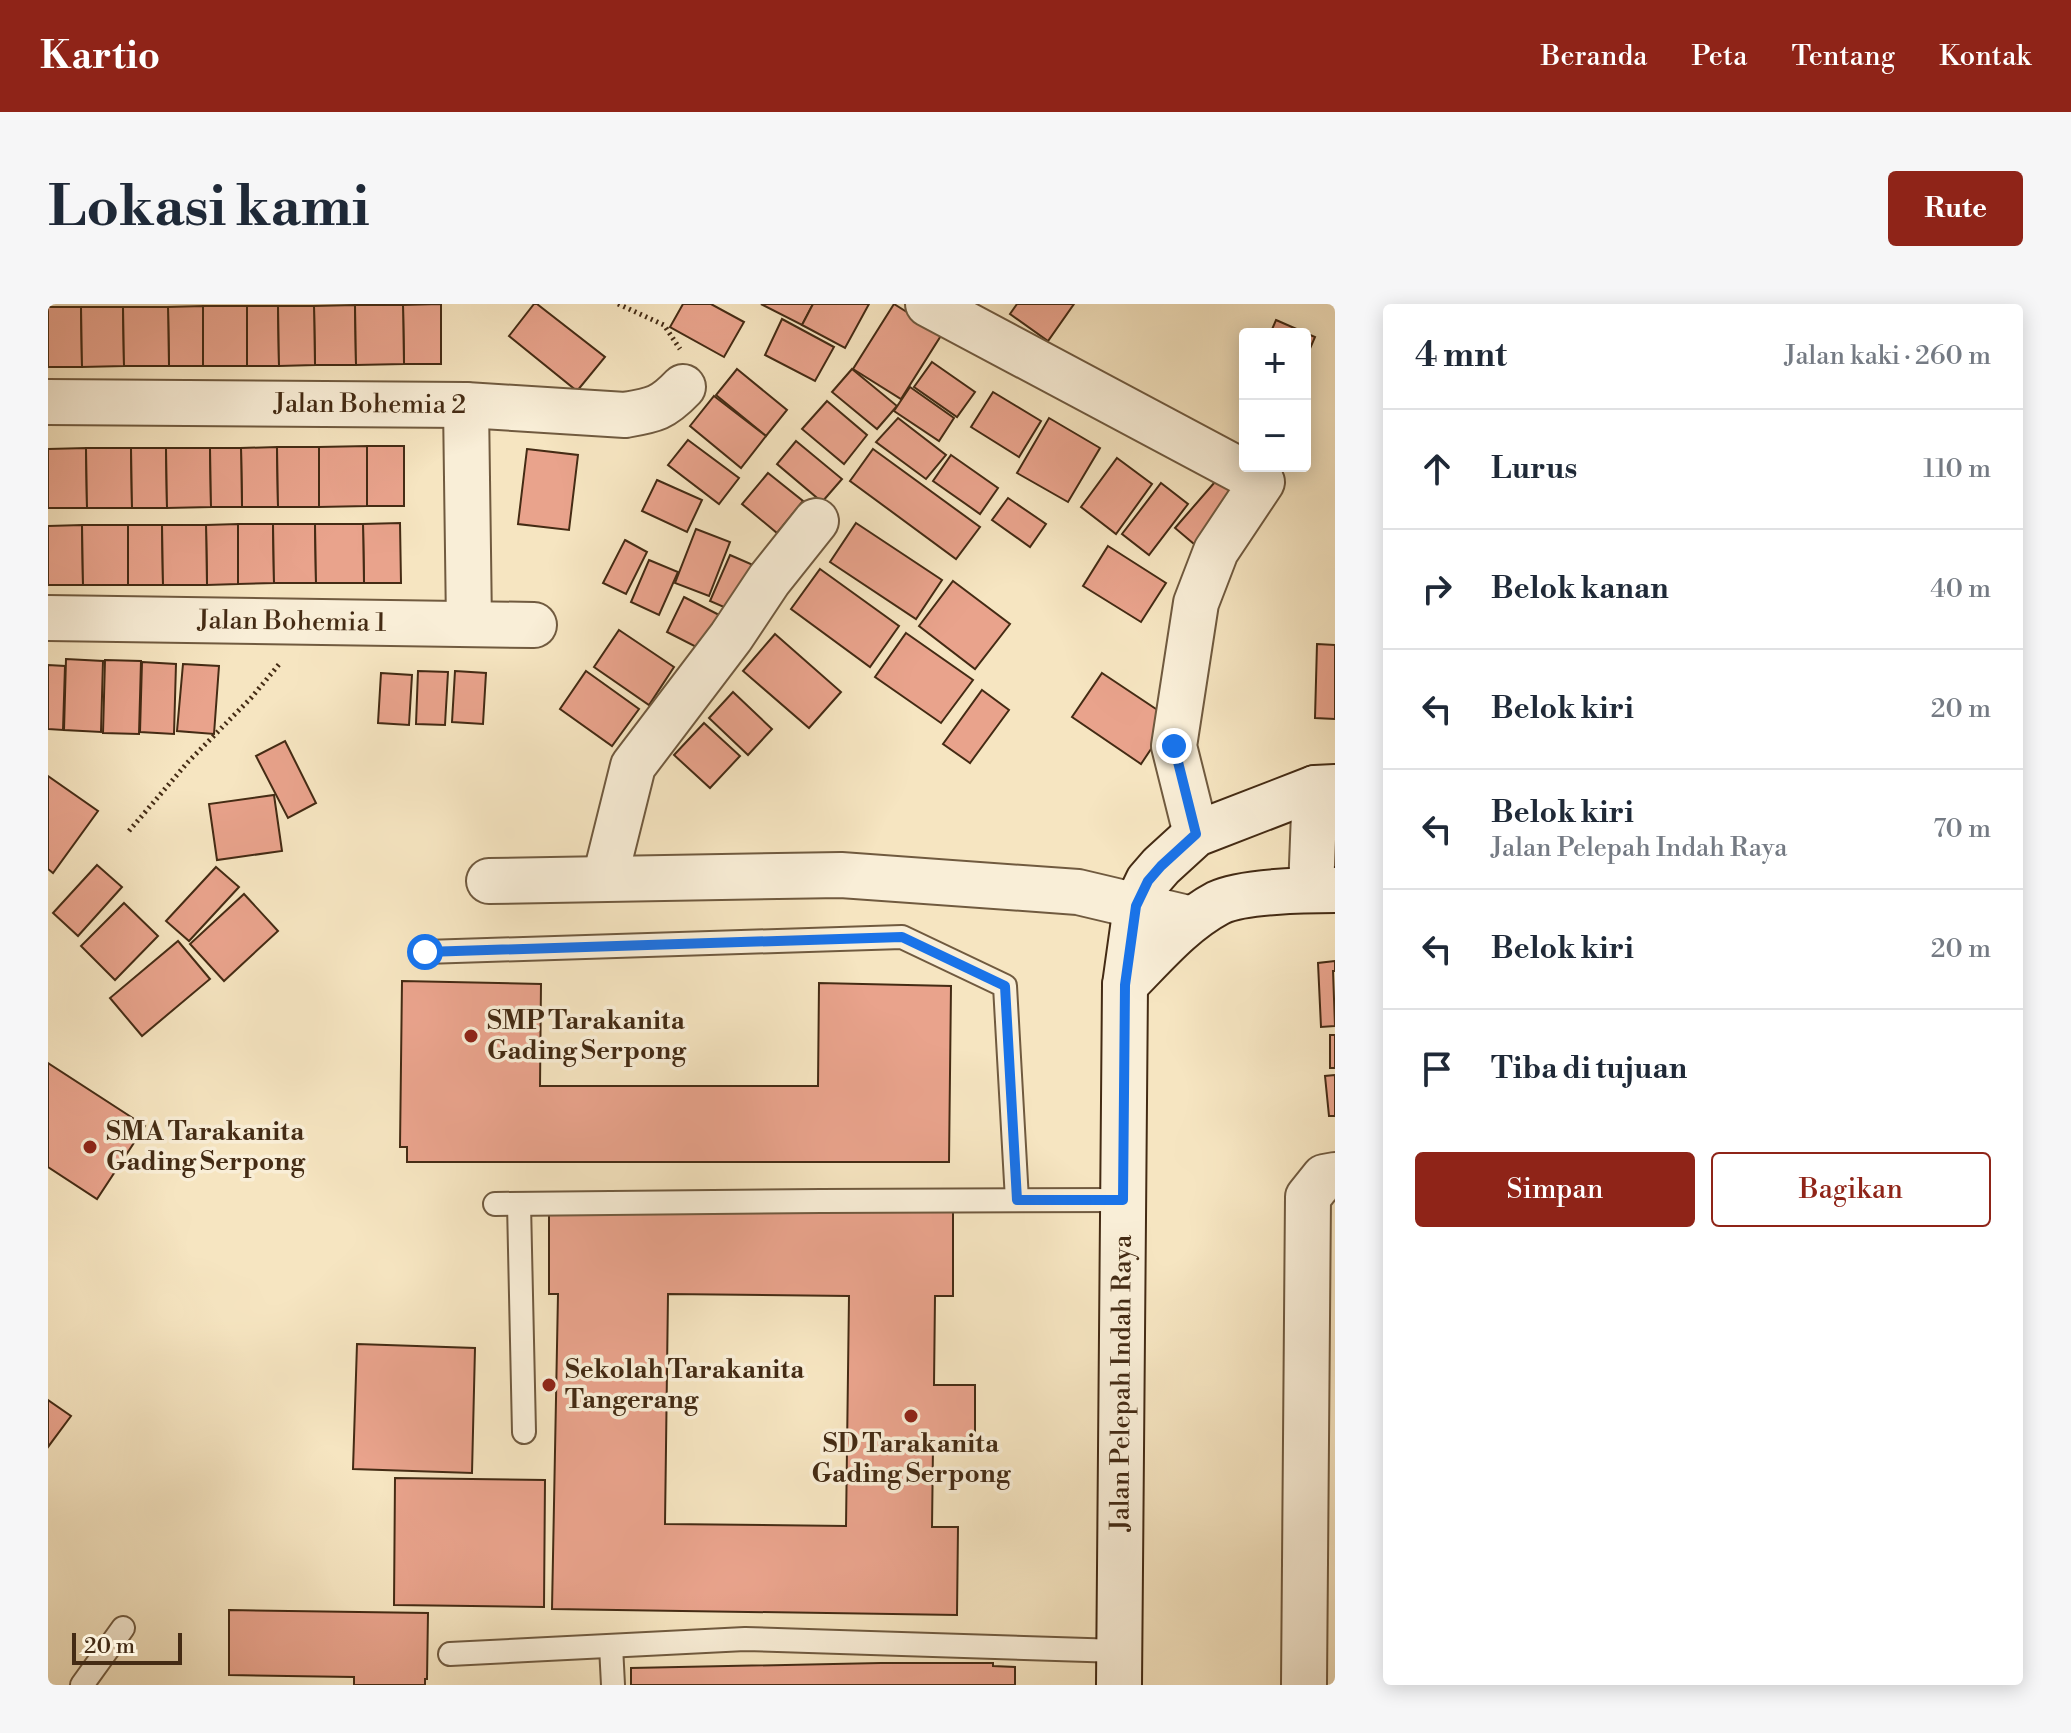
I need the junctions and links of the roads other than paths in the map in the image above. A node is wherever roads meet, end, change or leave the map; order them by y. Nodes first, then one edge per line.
1 (928, 304) edge
2 (683, 387) road end
3 (48, 402) edge
4 (466, 405) junction
5 (816, 521) dead end
6 (48, 618) edge
7 (469, 624) junction
8 (534, 625) dead end
9 (1325, 788) edge
10 (1196, 834) junction
11 (605, 878) junction
12 (489, 881) dead end
13 (1323, 890) edge
14 (1136, 906) junction
15 (1192, 919) junction
16 (425, 952) dead end
17 (1125, 985) junction
18 (1329, 1176) edge
19 (1017, 1200) junction
20 (1123, 1200) junction
21 (495, 1204) dead end
22 (519, 1204) junction
23 (524, 1432) dead end
24 (1320, 1435) edge
25 (123, 1628) dead end
26 (611, 1646) junction
27 (450, 1654) dead end
28 (1119, 1668) edge
29 (1314, 1681) edge
30 (82, 1685) edge
31 (613, 1685) edge

1 - 10 street
2 - 4 street, Jalan Bohemia 2
3 - 4 street, Jalan Bohemia 2
4 - 7 street
5 - 11 street
6 - 7 street, Jalan Bohemia 1
7 - 8 street, Jalan Bohemia 1
9 - 10 street, Jalan Pelepah Indah Raya
9 - 13 street
10 - 14 street, Jalan Pelepah Indah Raya
11 - 12 street
11 - 14 street
13 - 15 street
14 - 15 street
14 - 17 street, Jalan Pelepah Indah Raya
15 - 17 street
16 - 19 lane
17 - 20 street, Jalan Pelepah Indah Raya
18 - 24 street
19 - 20 lane
19 - 22 lane
20 - 28 street, Jalan Pelepah Indah Raya
21 - 22 lane
22 - 23 lane
24 - 29 street
25 - 30 lane
26 - 27 lane
26 - 28 lane
26 - 31 lane

